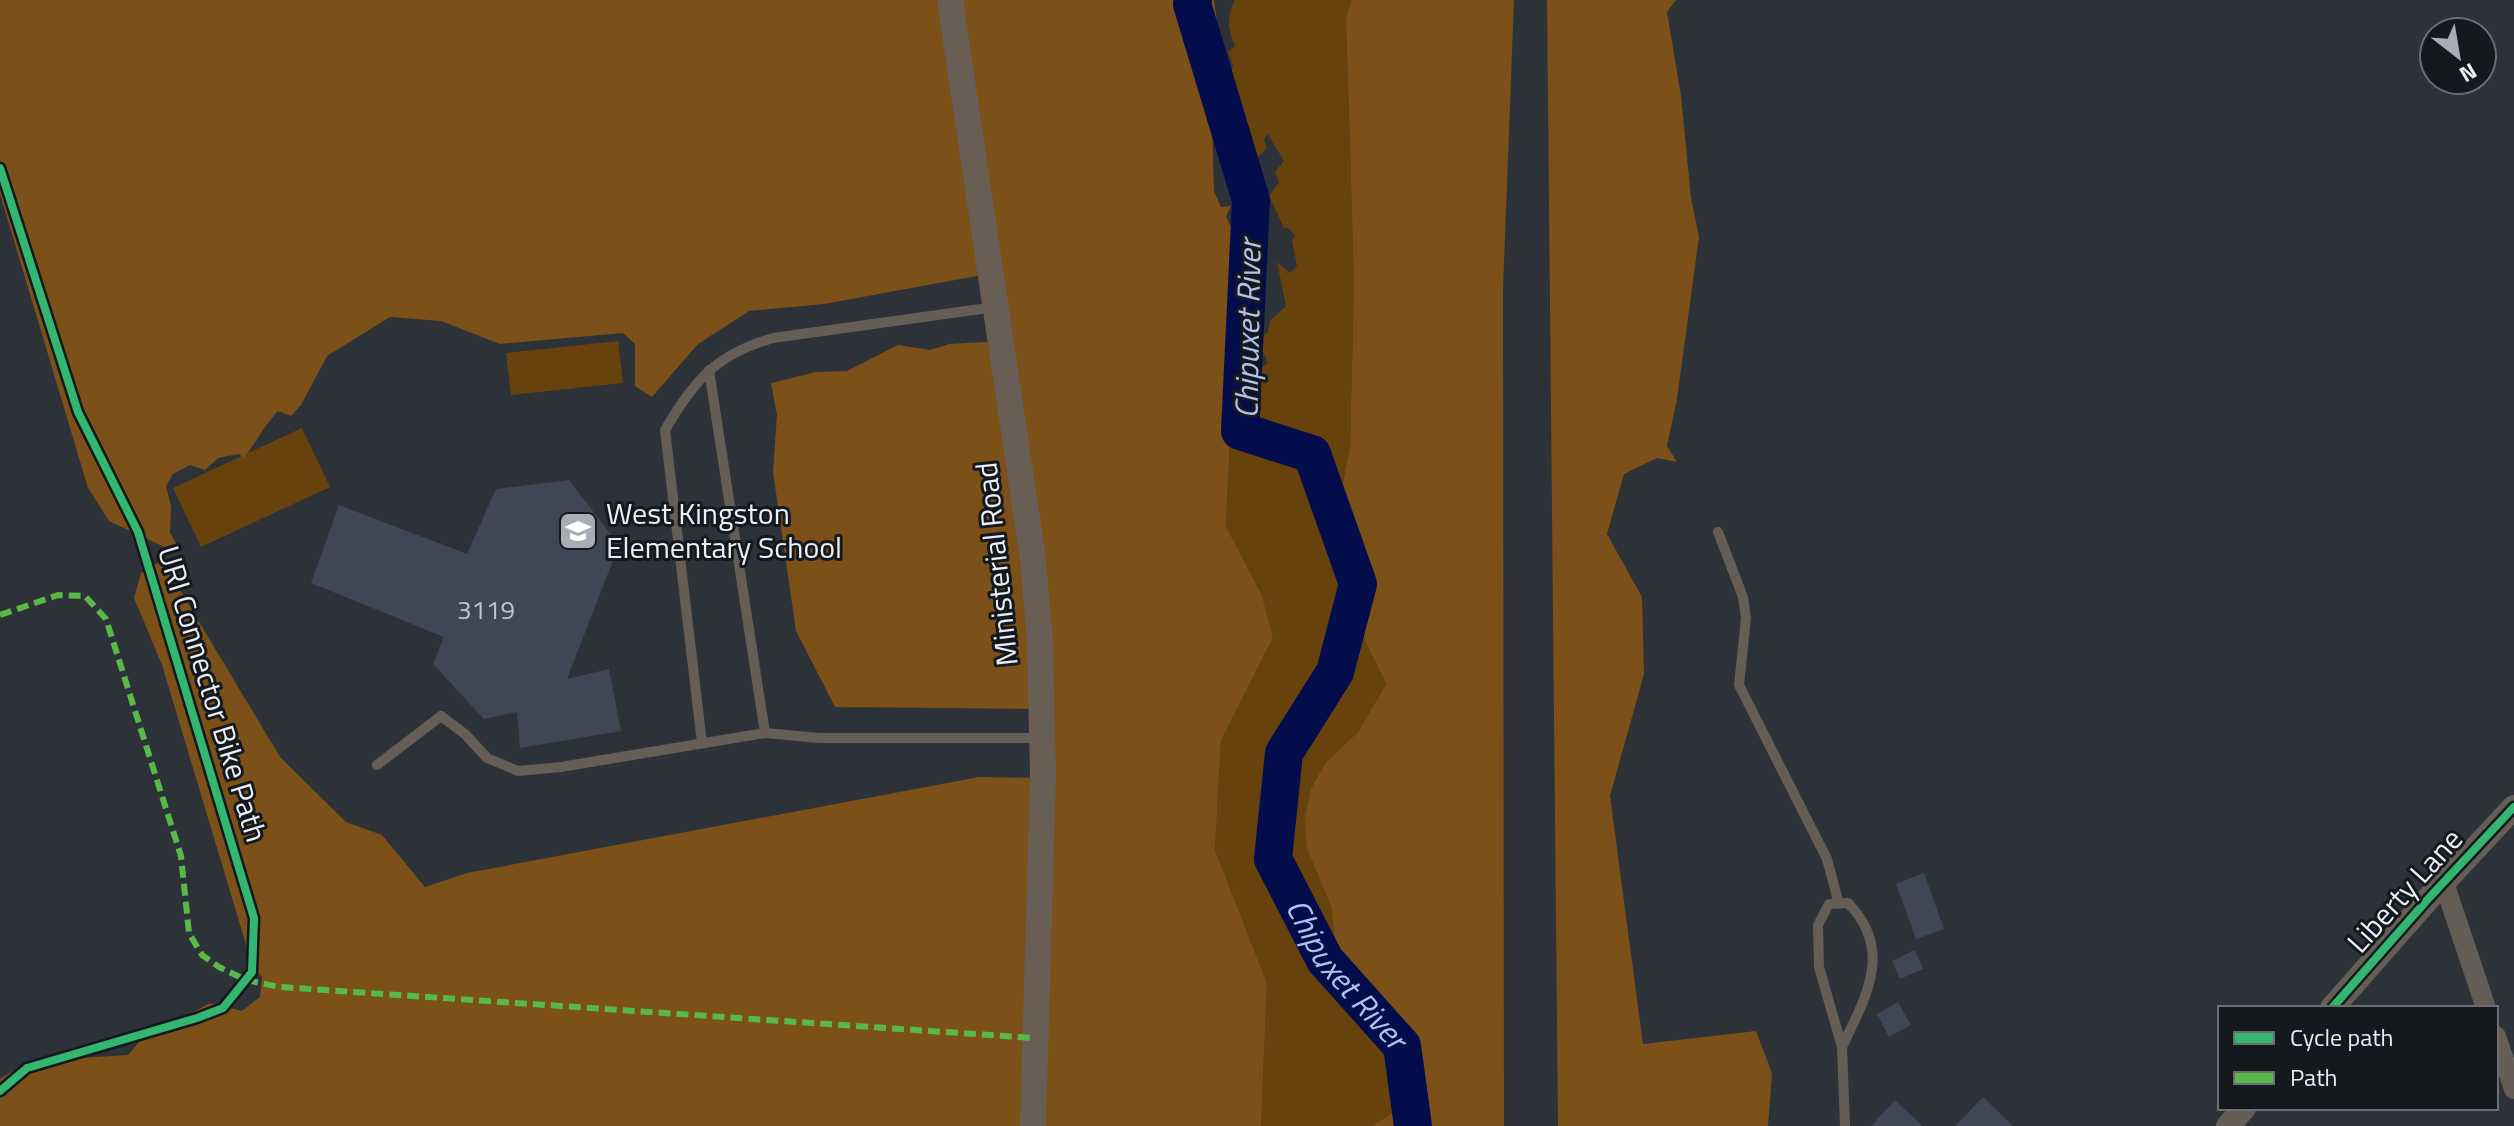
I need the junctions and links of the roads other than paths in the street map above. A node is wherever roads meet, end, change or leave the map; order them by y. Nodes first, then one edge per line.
1 (950, 0) edge
2 (997, 307) junction
3 (709, 370) junction
4 (1718, 532) dead end
5 (765, 733) junction
6 (1042, 738) junction
7 (702, 743) junction
8 (377, 765) dead end
9 (2514, 807) edge
10 (2444, 883) junction
11 (1839, 904) junction
12 (2334, 1006) edge
13 (2485, 1006) edge
14 (2498, 1042) edge
15 (1842, 1047) junction
16 (2514, 1088) edge
17 (2242, 1110) edge
18 (1033, 1126) edge
19 (1845, 1126) edge
20 (2228, 1126) edge

1 - 2 main road, Ministerial Road
2 - 3 lane
2 - 6 main road, Ministerial Road
3 - 5 lane
3 - 7 lane
4 - 11 lane
5 - 6 lane
5 - 7 lane
6 - 18 main road, Ministerial Road
7 - 8 lane
9 - 10 street, Liberty Lane
10 - 12 street, Liberty Lane
10 - 13 street
11 - 15 lane
11 - 15 lane
14 - 16 street
15 - 19 lane
17 - 20 street

